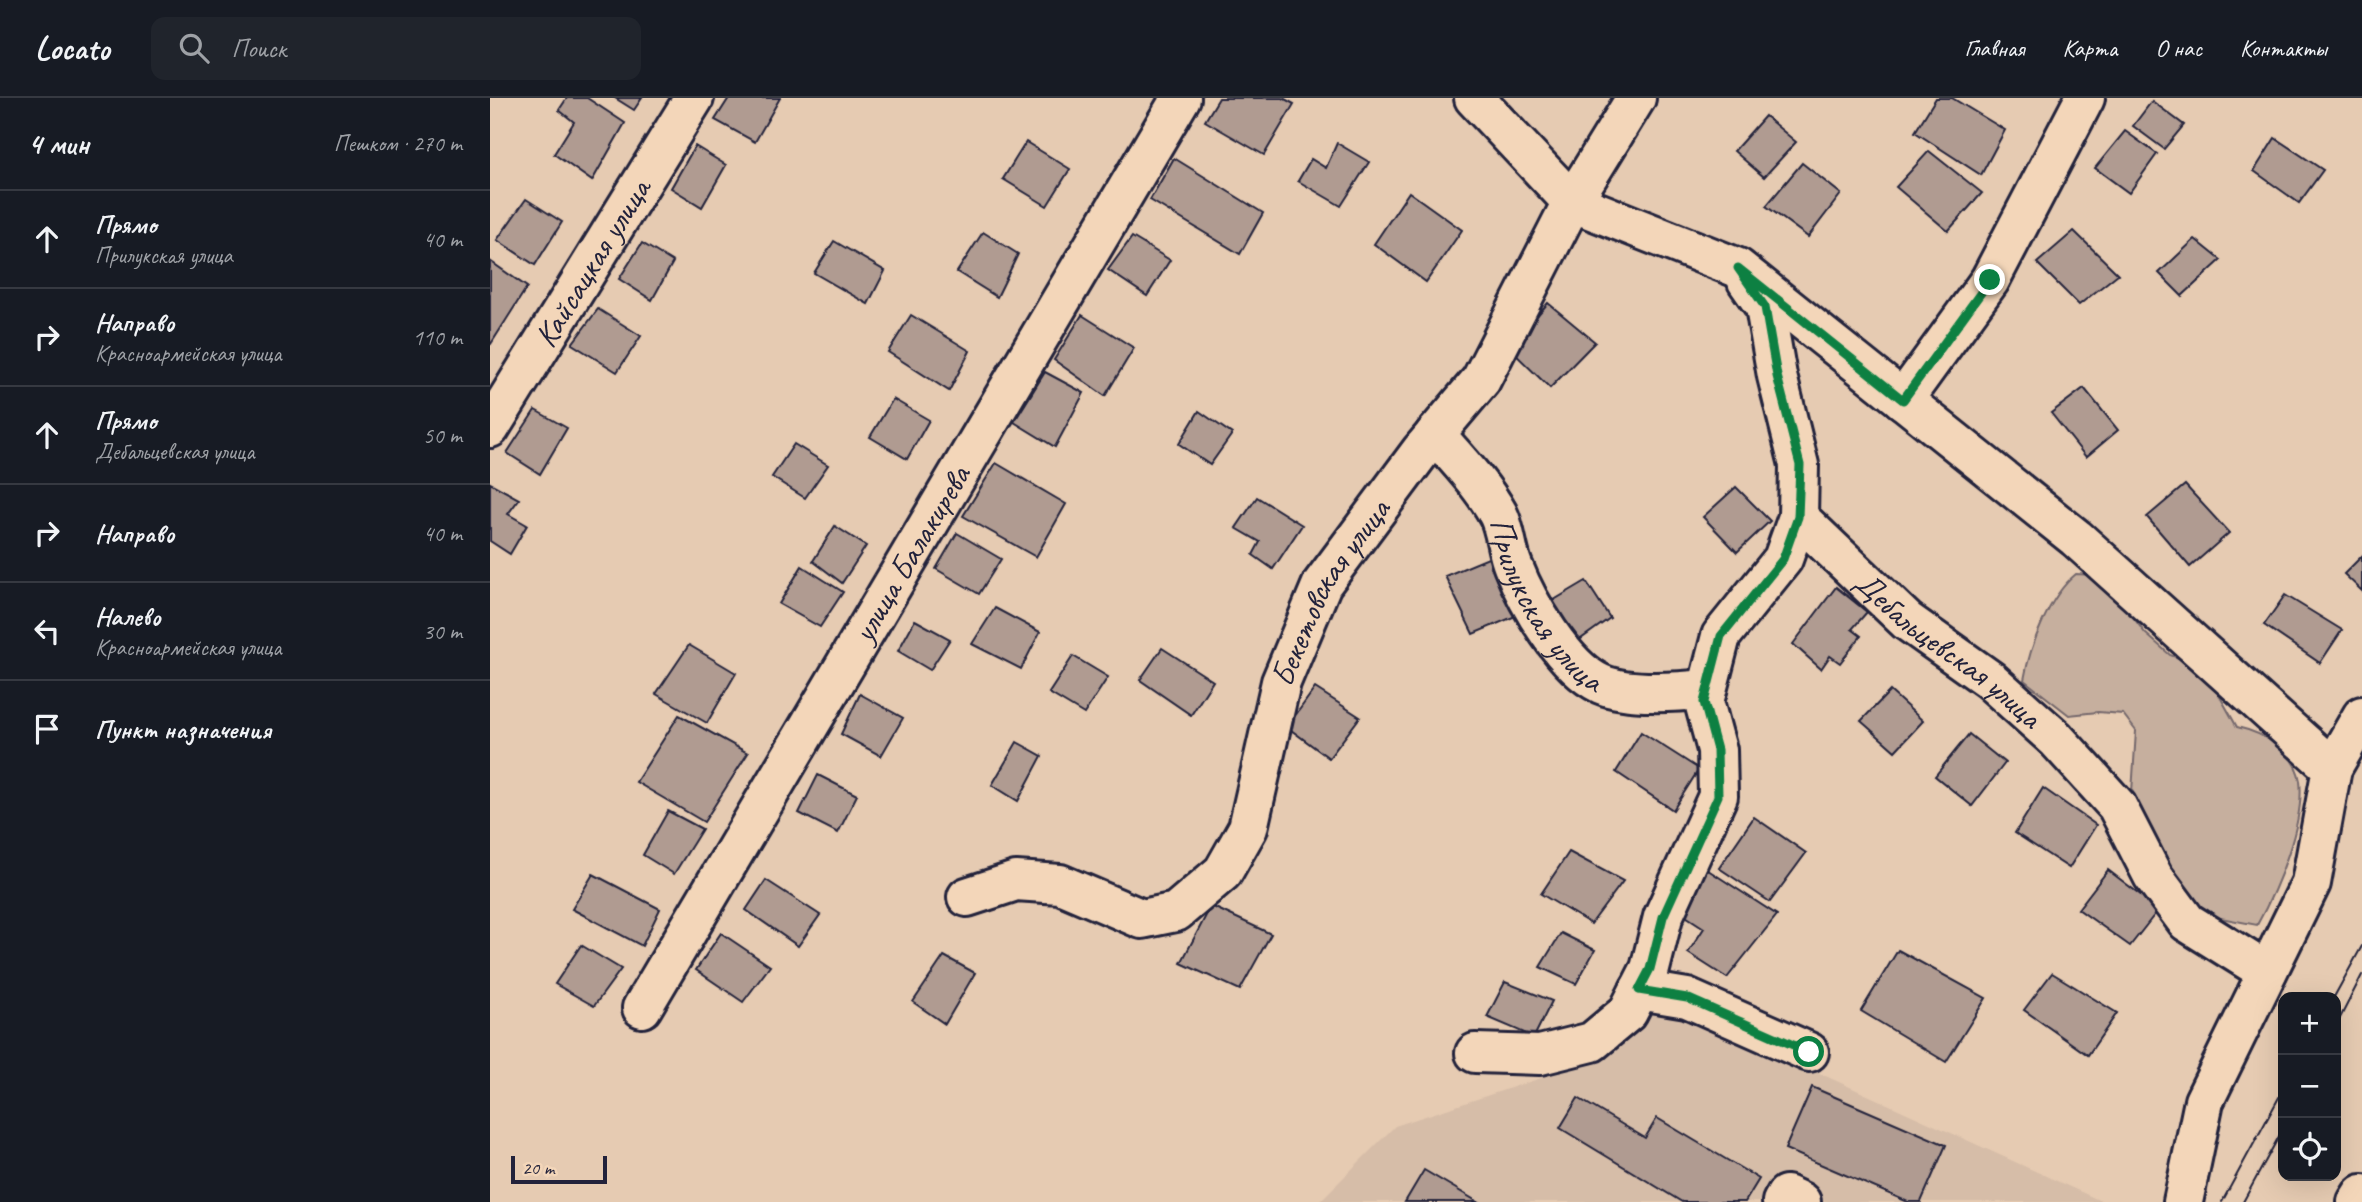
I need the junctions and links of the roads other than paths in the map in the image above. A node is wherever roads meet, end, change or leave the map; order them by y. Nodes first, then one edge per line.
1 (694, 98) edge
2 (1181, 98) edge
3 (1474, 98) edge
4 (1636, 98) edge
5 (2085, 98) edge
6 (1572, 202) junction
7 (1738, 268) junction
8 (1903, 400) junction
9 (490, 428) edge
10 (1435, 434) junction
11 (1798, 517) junction
12 (1707, 689) junction
13 (2362, 716) edge
14 (2332, 768) junction
15 (967, 897) dead end
16 (2267, 972) junction
17 (1639, 990) junction
18 (642, 1008) dead end
19 (1809, 1052) dead end
20 (1475, 1053) dead end
21 (2362, 1194) edge
22 (1782, 1202) edge
23 (1801, 1202) edge
24 (2183, 1202) edge
25 (2357, 1202) edge

1 - 9 street, Кайсацкая улица
2 - 18 street, улица Балакирева
3 - 6 street
4 - 6 street, Бекетовская улица
5 - 8 street
6 - 7 street
6 - 10 street, Бекетовская улица
7 - 8 street
7 - 11 street
8 - 14 street
10 - 12 street, Прилукская улица
10 - 15 street, Бекетовская улица
11 - 12 street
11 - 16 street, Дебальцевская улица
12 - 17 street
13 - 14 street
14 - 16 street
16 - 24 street
17 - 19 street
17 - 20 street
21 - 25 street
22 - 23 street

